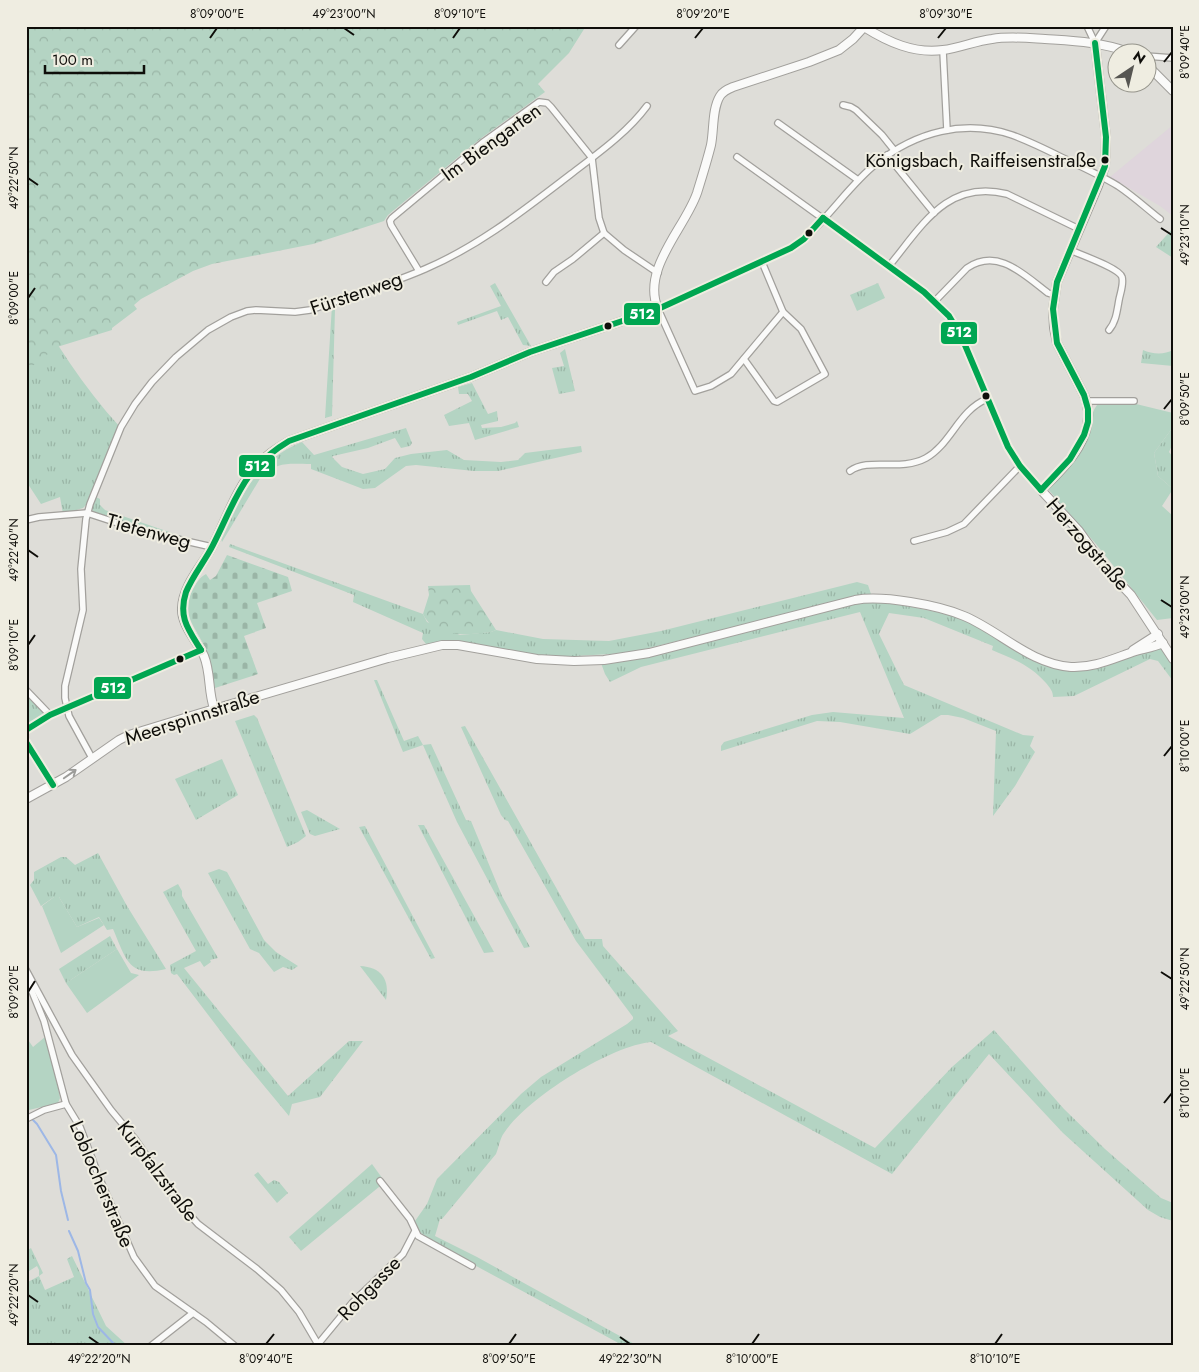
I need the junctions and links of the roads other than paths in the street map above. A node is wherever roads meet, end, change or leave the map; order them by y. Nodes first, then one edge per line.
1 (636, 26) edge
2 (1087, 26) edge
3 (1106, 26) edge
4 (864, 27) edge
5 (1096, 44) junction
6 (619, 45) dead end
7 (1106, 46) edge
8 (943, 50) junction
9 (1156, 57) edge
10 (1173, 58) edge
11 (1156, 74) edge
12 (1173, 91) edge
13 (843, 105) dead end
14 (647, 106) dead end
15 (778, 123) dead end
16 (947, 130) junction
17 (894, 150) junction
18 (887, 155) junction
19 (737, 157) dead end
20 (592, 158) junction
21 (1102, 177) junction
22 (858, 180) junction
23 (934, 213) junction
24 (823, 218) junction
25 (1160, 219) dead end
26 (1079, 229) junction
27 (604, 233) junction
28 (1070, 250) junction
29 (762, 262) junction
30 (889, 266) junction
31 (419, 271) junction
32 (658, 273) junction
33 (546, 282) dead end
34 (1054, 295) junction
35 (935, 301) junction
36 (658, 309) junction
37 (783, 312) junction
38 (1109, 330) dead end
39 (744, 359) junction
40 (987, 399) junction
41 (1087, 401) junction
42 (1134, 401) dead end
43 (1020, 466) junction
44 (850, 471) dead end
45 (1041, 490) junction
46 (87, 513) junction
47 (26, 520) edge
48 (914, 541) dead end
49 (212, 547) junction
50 (1158, 634) junction
51 (1163, 643) junction
52 (201, 650) junction
53 (1132, 652) junction
54 (1173, 659) edge
55 (26, 690) edge
56 (214, 708) junction
57 (67, 709) junction
58 (50, 715) junction
59 (26, 730) edge
60 (26, 742) edge
61 (92, 758) junction
62 (53, 785) junction
63 (26, 799) edge
64 (26, 970) edge
65 (31, 981) junction
66 (66, 1104) junction
67 (27, 1119) edge
68 (380, 1181) dead end
69 (415, 1231) junction
70 (472, 1266) dead end
71 (193, 1313) junction
72 (319, 1345) edge
73 (152, 1346) edge
74 (235, 1346) edge

1 - 6 street
2 - 5 street
3 - 5 street
4 - 8 street
4 - 32 street
5 - 7 street
5 - 8 street
5 - 21 street
8 - 16 street
9 - 10 street
11 - 12 street
13 - 17 street
14 - 20 street, Fürstenweg
15 - 22 street
16 - 17 street
16 - 21 street
17 - 18 street
18 - 22 street
18 - 23 street
19 - 24 street, Herzogstraße
20 - 27 street
20 - 31 street, Fürstenweg
20 - 31 street, Im Biengarten
21 - 25 street
21 - 26 street
22 - 24 street
23 - 26 street
23 - 30 street
24 - 29 street
24 - 30 street, Herzogstraße
26 - 28 street
27 - 32 street
27 - 33 street
28 - 34 street
28 - 38 street
29 - 36 street
29 - 37 street
30 - 35 street, Herzogstraße
31 - 46 street, Fürstenweg
32 - 36 street
34 - 35 street
34 - 41 street
35 - 40 street, Herzogstraße
36 - 39 street
36 - 49 street
37 - 39 street
37 - 39 street
40 - 43 street, Herzogstraße
40 - 44 street
41 - 42 street
41 - 45 street
43 - 45 street, Herzogstraße
43 - 48 street
45 - 50 street, Herzogstraße
46 - 47 street
46 - 49 street, Tiefenweg
46 - 57 street, Fürstenweg
49 - 52 street
50 - 51 street, Herzogstraße
50 - 53 street
51 - 53 street
51 - 54 street, Herzogstraße
52 - 56 street
52 - 57 street
53 - 56 street, Meerspinnstraße
55 - 58 street
56 - 61 street, Meerspinnstraße
57 - 58 street
57 - 61 street
58 - 59 street
60 - 62 street
62 -> 61 street, Meerspinnstraße
62 - 63 street, Meerspinnstraße
64 - 65 street, Kurpfalzstraße
65 - 66 street, Loblocherstraße
65 - 72 street, Kurpfalzstraße
66 - 67 street
66 - 71 street, Loblocherstraße
68 - 69 street
69 - 70 street
69 - 72 street, Rohgasse
71 - 73 street
71 - 74 street, Loblocherstraße

